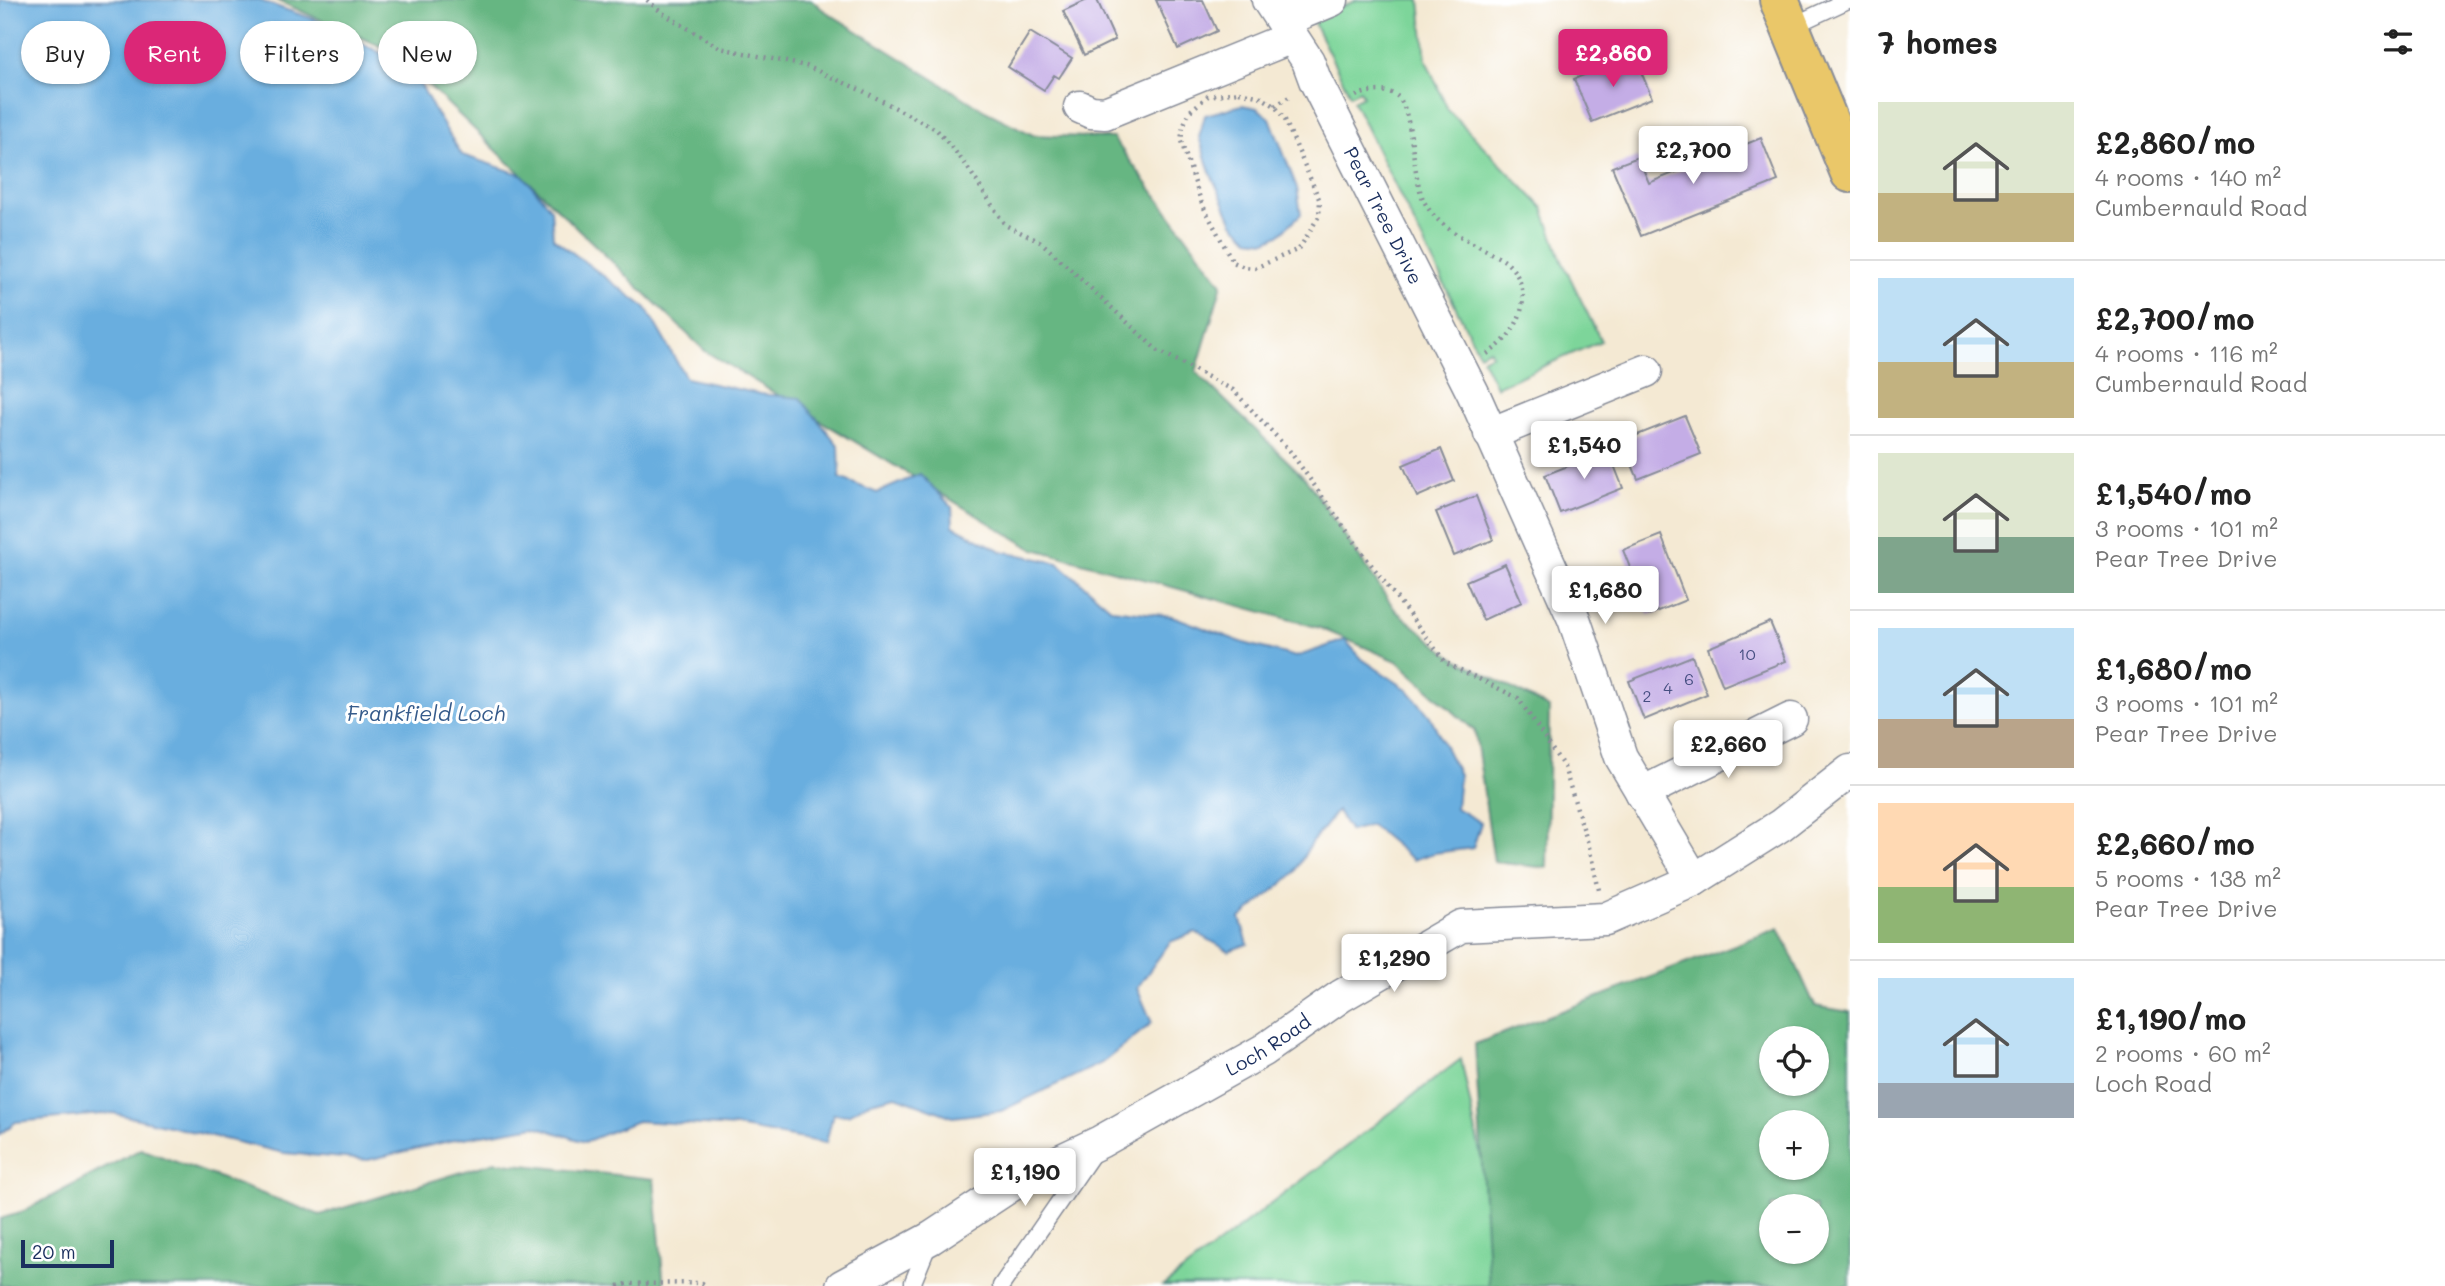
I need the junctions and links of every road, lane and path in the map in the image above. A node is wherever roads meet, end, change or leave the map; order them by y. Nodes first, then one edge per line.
1 (647, 0) edge
2 (1332, 0) edge
3 (1848, 0) edge
4 (1784, 14) edge
5 (1281, 19) edge
6 (1080, 107) dead end
7 (1329, 108) junction
8 (1285, 120) joint
9 (1848, 162) edge
10 (1461, 368) junction
11 (1646, 371) dead end
12 (1490, 434) junction
13 (1791, 719) dead end
14 (1850, 771) edge
15 (1642, 793) junction
16 (1694, 880) junction
17 (1605, 919) junction
18 (1100, 1142) junction
19 (931, 1238) junction
20 (618, 1286) edge
21 (707, 1286) edge
22 (842, 1286) edge
23 (913, 1286) edge
24 (1001, 1286) edge

1 - 17 path
2 - 5 street
3 - 4 lane
4 - 9 main road
5 - 6 street
5 - 7 street, Pear Tree Drive
7 - 10 street, Pear Tree Drive
7 - 10 path
8 - 8 path
10 - 12 street, Pear Tree Drive
11 - 12 street
12 - 15 street, Pear Tree Drive
13 - 15 street
14 - 16 street, Loch Road
15 - 16 street, Pear Tree Drive
16 - 17 street, Loch Road
17 - 18 street, Loch Road
18 - 19 street, Loch Road
18 - 24 lane
19 - 22 street, Loch Road
19 - 23 lane
20 - 21 path

